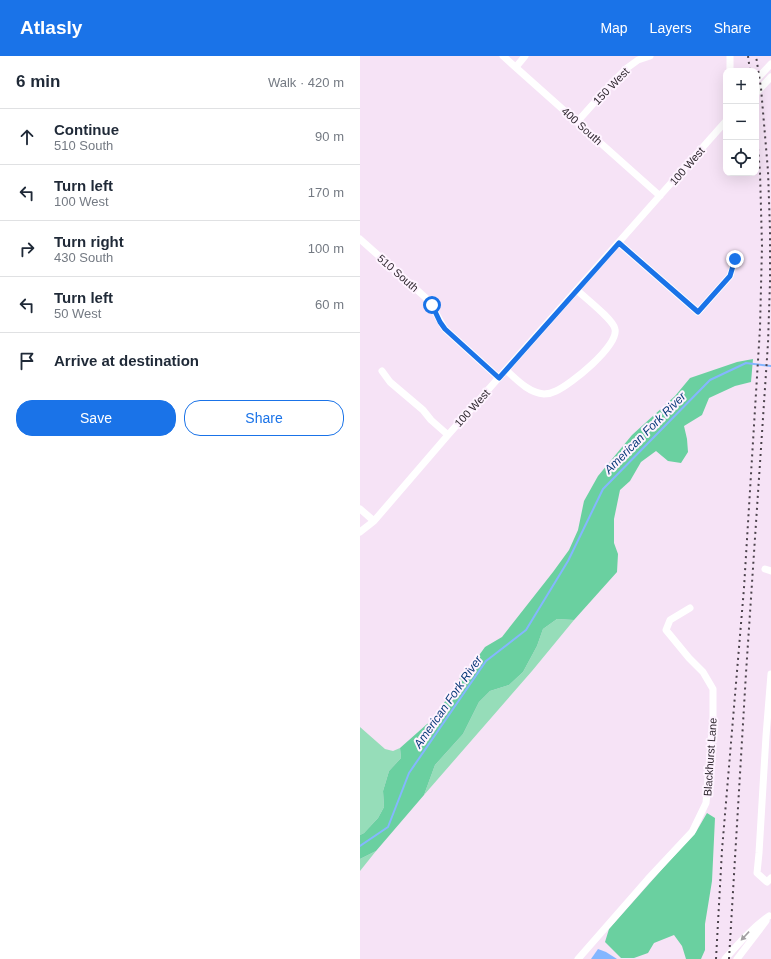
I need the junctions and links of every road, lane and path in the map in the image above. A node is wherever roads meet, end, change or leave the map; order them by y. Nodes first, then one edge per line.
1 (503, 56) edge
2 (525, 56) edge
3 (650, 56) edge
4 (730, 56) edge
5 (771, 64) edge
6 (516, 67) junction
7 (730, 68) edge
8 (759, 77) edge
9 (771, 77) edge
10 (759, 90) edge
11 (577, 122) junction
12 (723, 124) edge
13 (660, 196) junction
14 (360, 239) edge
15 (619, 243) junction
16 (735, 259) dead end
17 (577, 290) junction
18 (506, 370) junction
19 (382, 371) dead end
20 (499, 378) junction
21 (448, 435) junction
22 (360, 509) edge
23 (374, 521) junction
24 (360, 532) edge
25 (690, 608) dead end
26 (771, 674) edge
27 (771, 878) edge
28 (770, 915) edge
29 (578, 959) edge
30 (725, 959) edge
31 (737, 959) edge

1 - 6 street, 400 South
2 - 6 street
3 - 11 street, 150 West
4 - 7 street
5 - 8 street
6 - 11 street, 400 South
9 - 10 street
11 - 13 street, 400 South
12 - 13 street, 100 West
13 - 15 street, 100 West
14 - 20 street, 510 South
15 - 16 street
15 - 17 street, 100 West
17 - 18 street, 100 West
17 - 18 street
18 - 20 street, 100 West
19 - 21 street
20 - 21 street, 100 West
21 - 23 street, 100 West
22 - 23 street
23 - 24 street, 100 West
25 - 29 street, Blackhurst Lane
26 - 27 street
28 -> 30 street
28 - 31 street

